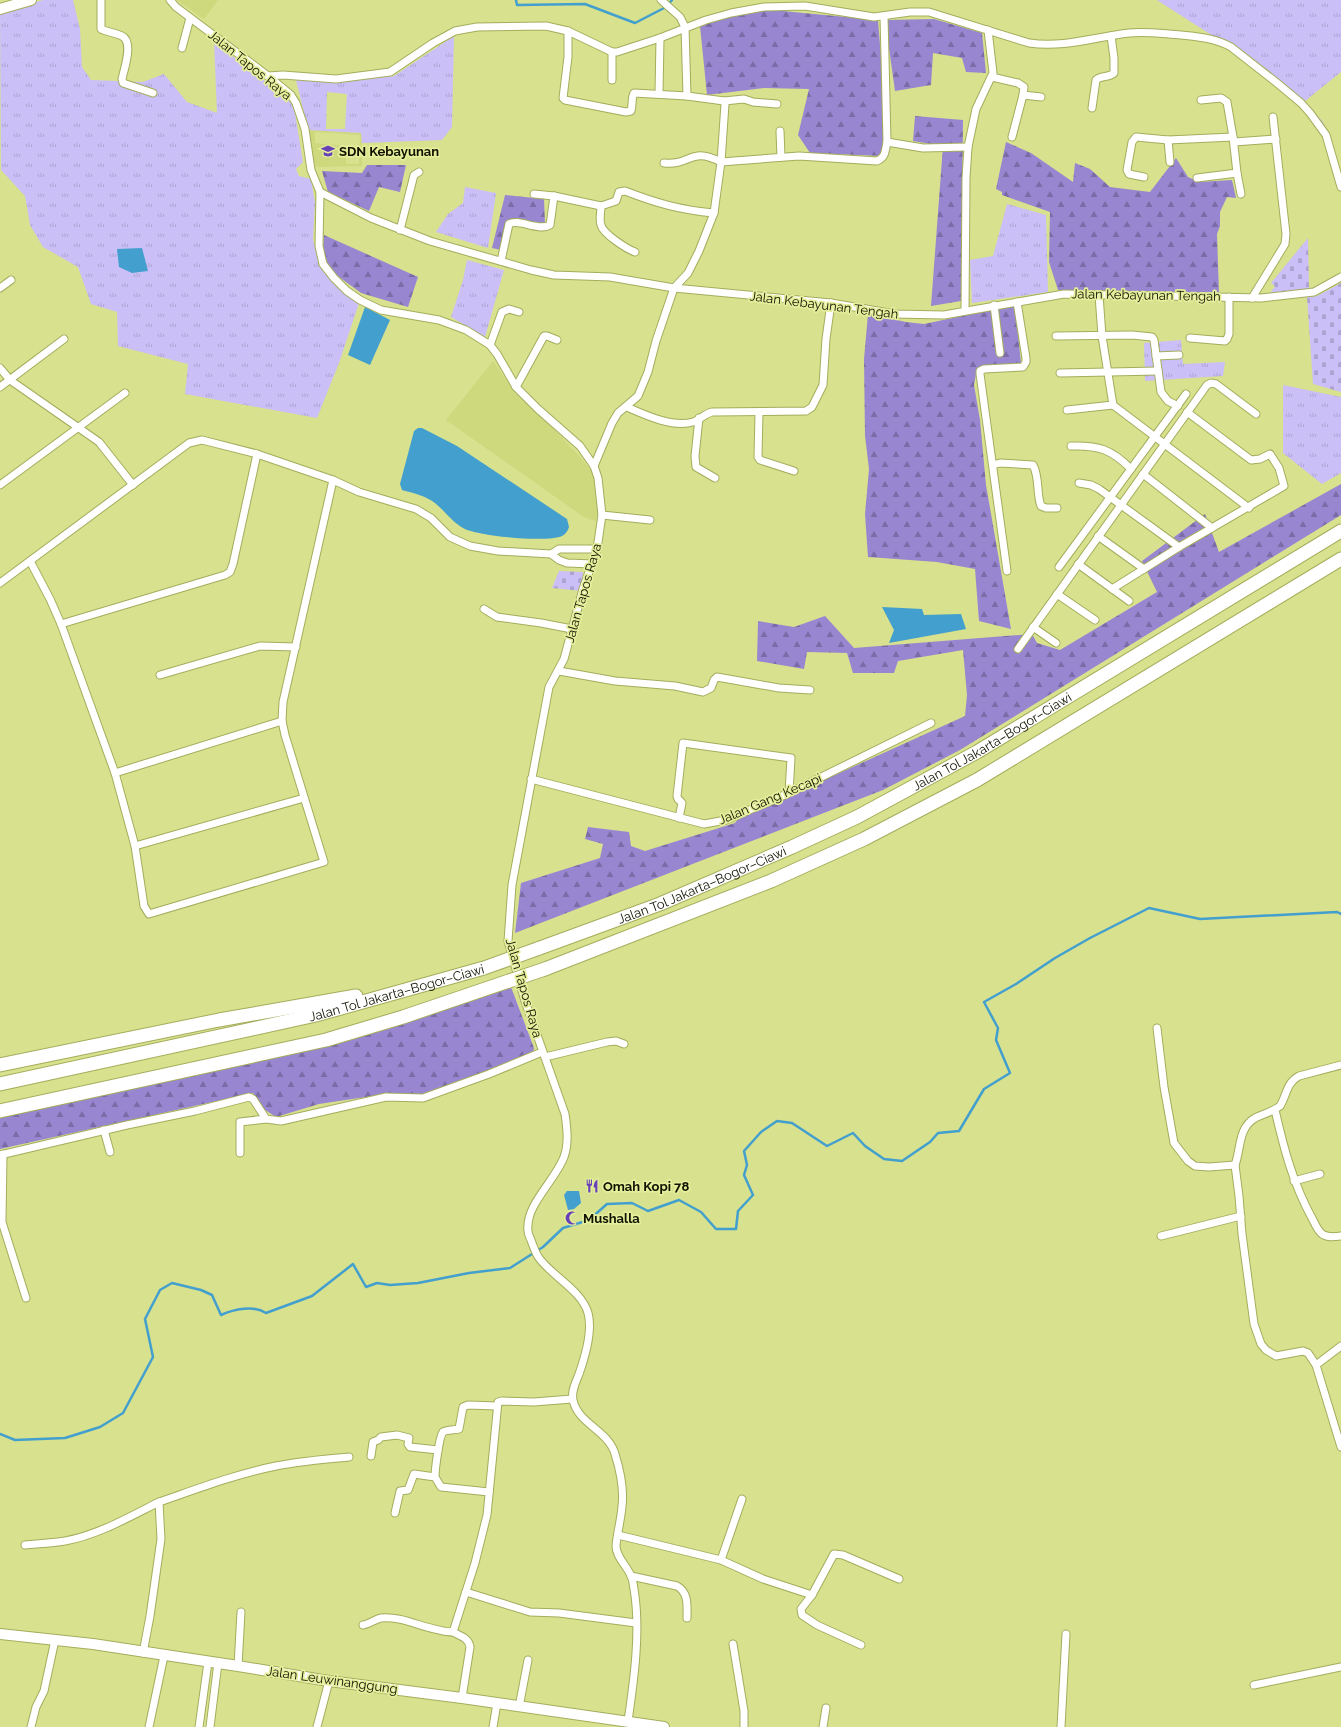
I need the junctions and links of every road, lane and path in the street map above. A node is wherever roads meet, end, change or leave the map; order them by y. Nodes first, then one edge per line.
1 (31, 0) edge
2 (101, 0) edge
3 (170, 0) edge
4 (663, 1) edge
5 (0, 9) edge
6 (884, 16) junction
7 (190, 18) junction
8 (685, 27) junction
9 (988, 30) junction
10 (568, 31) junction
11 (1110, 36) junction
12 (660, 38) junction
13 (182, 48) dead end
14 (612, 52) junction
15 (268, 76) junction
16 (992, 77) junction
17 (612, 80) dead end
18 (153, 93) dead end
19 (659, 94) junction
20 (1024, 95) junction
21 (687, 96) junction
22 (1041, 97) dead end
23 (1201, 100) dead end
24 (724, 101) junction
25 (777, 104) dead end
26 (1092, 108) dead end
27 (1273, 117) dead end
28 (780, 131) dead end
29 (1012, 137) dead end
30 (1234, 139) junction
31 (1276, 139) junction
32 (1168, 140) junction
33 (887, 142) junction
34 (968, 147) junction
35 (781, 157) junction
36 (721, 162) junction
37 (1170, 162) dead end
38 (664, 163) dead end
39 (419, 172) dead end
40 (1237, 173) junction
41 (1144, 177) dead end
42 (1197, 178) dead end
43 (1341, 187) edge
44 (320, 192) junction
45 (534, 194) dead end
46 (1241, 194) dead end
47 (554, 196) junction
48 (601, 206) junction
49 (714, 213) junction
50 (400, 230) junction
51 (635, 252) dead end
52 (501, 261) junction
53 (1340, 276) edge
54 (11, 280) dead end
55 (0, 288) edge
56 (674, 288) junction
57 (1099, 295) junction
58 (1229, 297) junction
59 (1252, 298) junction
60 (1017, 302) junction
61 (831, 303) junction
62 (994, 305) junction
63 (965, 310) junction
64 (519, 312) dead end
65 (1056, 336) dead end
66 (1102, 336) junction
67 (1190, 338) dead end
68 (64, 339) dead end
69 (557, 340) dead end
70 (490, 345) junction
71 (1000, 353) dead end
72 (1179, 355) dead end
73 (1156, 356) junction
74 (0, 368) edge
75 (1158, 371) junction
76 (1107, 372) junction
77 (1060, 373) dead end
78 (10, 380) junction
79 (0, 387) edge
80 (516, 387) junction
81 (125, 393) dead end
82 (1186, 394) dead end
83 (1113, 405) junction
84 (1178, 406) junction
85 (627, 407) junction
86 (1067, 410) dead end
87 (760, 412) junction
88 (1187, 412) junction
89 (1256, 414) dead end
90 (699, 418) junction
91 (77, 427) junction
92 (1155, 437) junction
93 (1164, 444) junction
94 (1071, 446) dead end
95 (257, 454) junction
96 (993, 464) junction
97 (594, 466) junction
98 (1131, 468) junction
99 (794, 471) dead end
100 (1142, 474) junction
101 (715, 478) dead end
102 (333, 480) junction
103 (1079, 483) dead end
104 (0, 485) edge
105 (133, 485) junction
106 (1110, 498) junction
107 (1120, 505) junction
108 (1057, 508) dead end
109 (1249, 508) junction
110 (602, 515) junction
111 (650, 520) dead end
112 (1212, 528) junction
113 (1341, 531) edge
114 (1098, 536) junction
115 (1179, 547) junction
116 (597, 549) junction
117 (551, 554) junction
118 (1341, 559) edge
119 (30, 561) junction
120 (593, 564) junction
121 (1078, 564) junction
122 (1059, 567) dead end
123 (1144, 569) junction
124 (1006, 570) dead end
125 (0, 583) edge
126 (1112, 589) junction
127 (1057, 594) junction
128 (1128, 601) dead end
129 (484, 609) dead end
130 (1095, 620) dead end
131 (61, 624) junction
132 (1033, 627) junction
133 (572, 630) junction
134 (1056, 643) dead end
135 (296, 647) junction
136 (1018, 649) dead end
137 (559, 671) junction
138 (160, 675) dead end
139 (810, 690) dead end
140 (282, 721) junction
141 (931, 723) dead end
142 (115, 773) junction
143 (531, 779) junction
144 (789, 793) junction
145 (304, 798) junction
146 (679, 818) junction
147 (135, 846) junction
148 (463, 974) junction
149 (1157, 1028) dead end
150 (624, 1044) dead end
151 (543, 1054) junction
152 (0, 1065) edge
153 (1341, 1065) edge
154 (0, 1084) edge
155 (1275, 1110) junction
156 (0, 1111) edge
157 (266, 1120) junction
158 (104, 1130) junction
159 (110, 1152) dead end
160 (2, 1154) edge
161 (240, 1154) dead end
162 (1235, 1165) junction
163 (1320, 1174) dead end
164 (1294, 1181) junction
165 (1241, 1216) junction
166 (1161, 1236) dead end
167 (1341, 1236) edge
168 (26, 1298) dead end
169 (1341, 1346) edge
170 (1316, 1365) junction
171 (572, 1399) junction
172 (498, 1406) junction
173 (1341, 1447) edge
174 (438, 1450) junction
175 (371, 1456) dead end
176 (350, 1457) dead end
177 (435, 1477) junction
178 (489, 1492) junction
179 (742, 1499) dead end
180 (159, 1502) junction
181 (395, 1513) dead end
182 (618, 1535) junction
183 (25, 1546) dead end
184 (721, 1560) junction
185 (631, 1576) junction
186 (899, 1579) dead end
187 (466, 1592) junction
188 (812, 1595) junction
189 (241, 1612) dead end
190 (687, 1618) dead end
191 (636, 1623) junction
192 (363, 1624) dead end
193 (453, 1632) junction
194 (0, 1634) edge
195 (1066, 1634) dead end
196 (55, 1640) junction
197 (733, 1644) dead end
198 (861, 1645) dead end
199 (143, 1653) junction
200 (164, 1656) junction
201 (528, 1660) dead end
202 (213, 1662) junction
203 (238, 1666) junction
204 (1341, 1667) edge
205 (329, 1682) junction
206 (1254, 1685) dead end
207 (462, 1698) junction
208 (497, 1704) junction
209 (519, 1707) junction
210 (826, 1708) dead end
211 (622, 1724) edge
212 (31, 1727) edge
213 (149, 1727) edge
214 (199, 1727) edge
215 (210, 1727) edge
216 (316, 1727) edge
217 (493, 1727) edge
218 (664, 1727) edge
219 (744, 1727) edge
220 (823, 1727) edge
221 (1061, 1727) edge

1 - 5 main road
2 - 18 street
3 - 7 street, Jalan Tapos Raya
4 - 8 street
6 - 8 street
6 - 9 street
6 - 33 street
7 - 13 street
7 - 15 street, Jalan Tapos Raya
8 - 12 street
8 - 21 street
9 - 11 street
9 - 16 street
10 - 14 street
10 - 15 street
10 - 19 street
11 - 26 street
11 - 43 street
12 - 14 street
12 - 19 street
14 - 17 street
15 - 44 street, Jalan Tapos Raya
16 - 20 street
16 - 34 street
19 - 21 street
20 - 22 street
20 - 29 street
21 - 24 street
23 - 30 street
24 - 25 street
24 - 36 street
27 - 31 street
28 - 35 street
30 - 31 street
30 - 32 street
30 - 40 street
31 - 59 street
32 - 37 street
32 - 41 street
33 - 34 street
33 - 35 street
34 - 63 street
35 - 36 street
36 - 38 street
36 - 49 street
39 - 50 street
40 - 42 street
40 - 46 street
44 - 50 street, Jalan Kebayunan Tengah
44 - 70 street, Jalan Tapos Raya
45 - 47 street
47 - 48 street
47 - 52 street
48 - 49 street
48 - 51 street
49 - 56 street
50 - 52 street, Jalan Kebayunan Tengah
52 - 56 street, Jalan Kebayunan Tengah
53 - 59 street, Jalan Kebayunan Tengah
54 - 55 street
56 - 61 street, Jalan Kebayunan Tengah
56 - 85 street
57 - 58 street, Jalan Kebayunan Tengah
57 - 60 street, Jalan Kebayunan Tengah
57 - 66 street
58 - 59 street, Jalan Kebayunan Tengah
58 - 67 street
60 - 62 street, Jalan Kebayunan Tengah
60 - 96 street
61 - 63 street, Jalan Kebayunan Tengah
61 - 87 street
62 - 63 street, Jalan Kebayunan Tengah
62 - 71 street
64 - 70 street
65 - 66 street
66 - 73 street
66 - 76 street
68 - 78 street
69 - 80 street
70 - 80 street, Jalan Tapos Raya
72 - 73 street
73 - 75 street
74 - 78 street
75 - 76 street
75 - 84 street
76 - 77 street
76 - 83 street
78 - 79 street
78 - 91 street
80 - 97 street, Jalan Tapos Raya
81 - 91 street
82 - 84 street
83 - 86 street
83 - 92 street
84 - 92 street
85 - 90 street
85 - 97 street
87 - 90 street
87 - 99 street
88 - 89 street
88 - 93 street
88 - 109 street
90 - 101 street
91 - 104 street
91 - 105 street
92 - 93 street
92 - 98 street
93 - 100 street
93 - 109 street
94 - 98 street
95 - 102 street
95 - 105 street
95 - 131 street
96 - 108 street
96 - 124 street
97 - 110 street, Jalan Tapos Raya
98 - 106 street
100 - 107 street
100 - 112 street
102 - 117 street
102 - 135 street
103 - 106 street
105 - 119 street
106 - 107 street
106 - 122 street
107 - 114 street
107 - 115 street
109 - 112 street
110 - 111 street
110 - 116 street, Jalan Tapos Raya
112 - 115 street
113 - 148 highway, Jalan Tol Jakarta–Bogor–Ciawi, bridge
114 - 121 street
114 - 123 street
115 - 123 street
116 - 117 street
116 - 120 street, Jalan Tapos Raya
117 - 120 street
118 - 156 highway, Jalan Tol Jakarta–Bogor–Ciawi, bridge
119 - 125 street
119 - 131 street
120 - 133 street, Jalan Tapos Raya
121 - 126 street
121 - 127 street
123 - 126 street
126 - 128 street
127 - 130 street
127 - 132 street
129 - 133 street
131 - 142 street
132 - 134 street
132 - 136 street
133 - 137 street, Jalan Tapos Raya
135 - 138 street
135 - 140 street
137 - 139 street
137 - 143 street, Jalan Tapos Raya
140 - 142 street
140 - 145 street
141 - 144 street, Jalan Gang Kecapi
142 - 147 street
143 - 146 street, Jalan Gang Kecapi
143 - 151 street, Jalan Tapos Raya
144 - 146 street, Jalan Gang Kecapi
144 - 146 street
145 - 147 street
145 - 147 street
148 - 152 highway
148 - 154 highway, Jalan Tol Jakarta–Bogor–Ciawi
149 - 162 street
150 - 151 street
151 - 157 street
151 - 171 street, Jalan Tapos Raya
153 - 155 street
155 - 162 street
155 - 164 street
157 - 158 street
157 - 161 street
158 - 159 street
158 - 160 street
160 - 168 street
162 - 165 street
163 - 164 street
164 - 167 street
165 - 166 street
165 - 170 street
169 - 170 street
170 - 173 street
171 - 172 street
171 - 182 street
172 - 174 street
172 - 178 street
174 - 175 street
174 - 177 street
176 - 180 street
177 - 178 street
177 - 181 street
178 - 187 street
179 - 184 street
180 - 183 street
180 - 199 street
182 - 184 street
182 - 185 street
184 - 188 street
185 - 190 street
185 - 191 street
186 - 188 street
187 - 191 street
187 - 193 street
188 - 198 street
189 - 203 street
191 - 211 street
192 - 193 street
193 - 207 street
194 - 196 main road, Jalan Leuwinanggung
195 - 221 street
196 - 199 main road, Jalan Leuwinanggung
196 - 212 street
197 - 219 street
199 - 200 main road, Jalan Leuwinanggung
200 - 202 main road, Jalan Leuwinanggung
200 - 213 street
201 - 209 street
202 - 203 main road, Jalan Leuwinanggung
202 - 214 street
202 - 215 street
203 - 205 main road, Jalan Leuwinanggung
204 - 206 street
205 - 207 main road, Jalan Leuwinanggung
205 - 216 street
207 - 208 main road, Jalan Leuwinanggung
208 - 209 main road, Jalan Leuwinanggung
208 - 217 street
209 - 211 main road, Jalan Leuwinanggung
210 - 220 street
211 - 218 main road, Jalan Leuwinanggung

